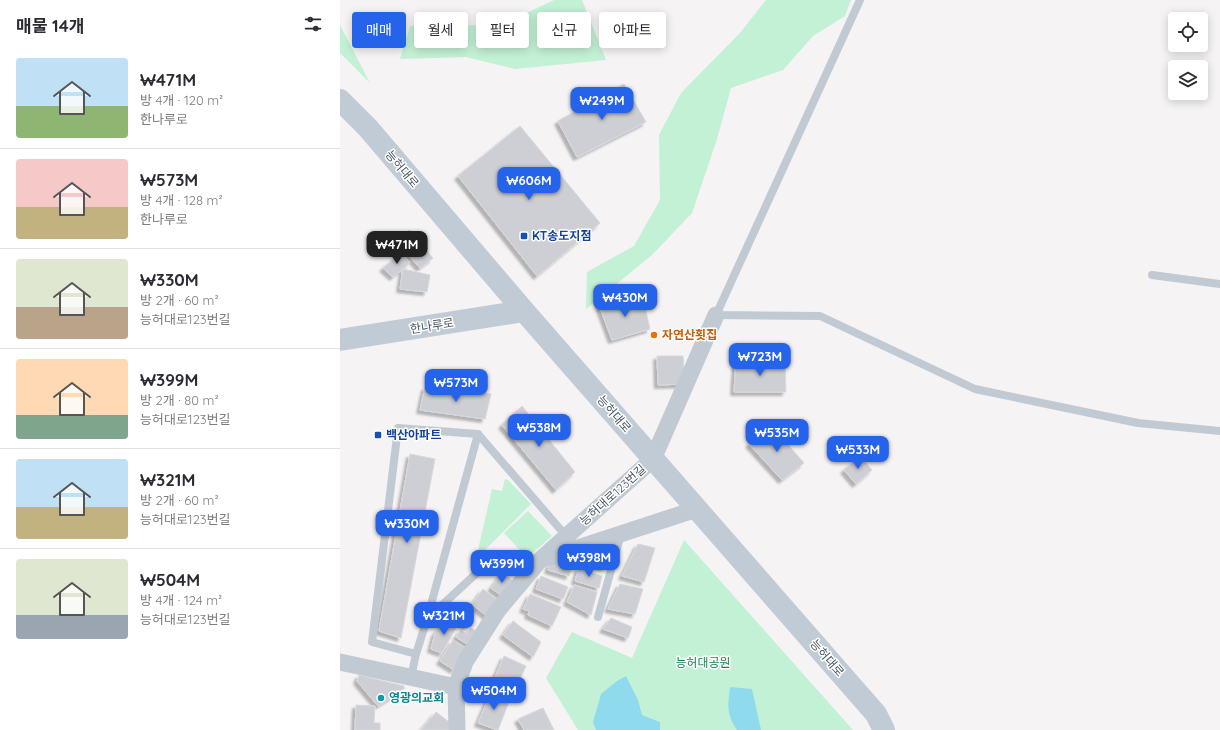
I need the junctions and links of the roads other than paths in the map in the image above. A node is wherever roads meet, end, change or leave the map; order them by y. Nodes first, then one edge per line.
1 (860, 0) edge
2 (340, 100) edge
3 (1152, 275) dead end
4 (1220, 284) edge
5 (524, 311) junction
6 (716, 315) junction
7 (340, 340) edge
8 (1220, 431) edge
9 (478, 434) junction
10 (653, 459) junction
11 (697, 509) junction
12 (621, 534) junction
13 (566, 537) junction
14 (540, 560) junction
15 (480, 570) dead end
16 (598, 617) dead end
17 (427, 619) junction
18 (416, 654) junction
19 (340, 662) edge
20 (411, 677) junction
21 (456, 686) junction
22 (457, 730) edge
23 (884, 730) edge

1 - 6 lane
2 - 5 street, 능허대로
3 - 4 lane
5 - 7 street, 한나루로
5 - 10 street, 능허대로
6 - 8 lane
6 - 10 street
9 - 13 lane
9 - 17 lane
9 - 18 lane
10 - 11 street, 능허대로
10 - 13 street, 능허대로123번길
11 - 12 street
11 - 23 street, 능허대로
12 - 14 street
12 - 16 lane
13 - 14 street, 능허대로123번길
14 - 21 street, 능허대로123번길
15 - 17 lane
17 - 18 lane
18 - 20 lane
19 - 20 street
20 - 21 street
21 - 22 street, 능허대로123번길

